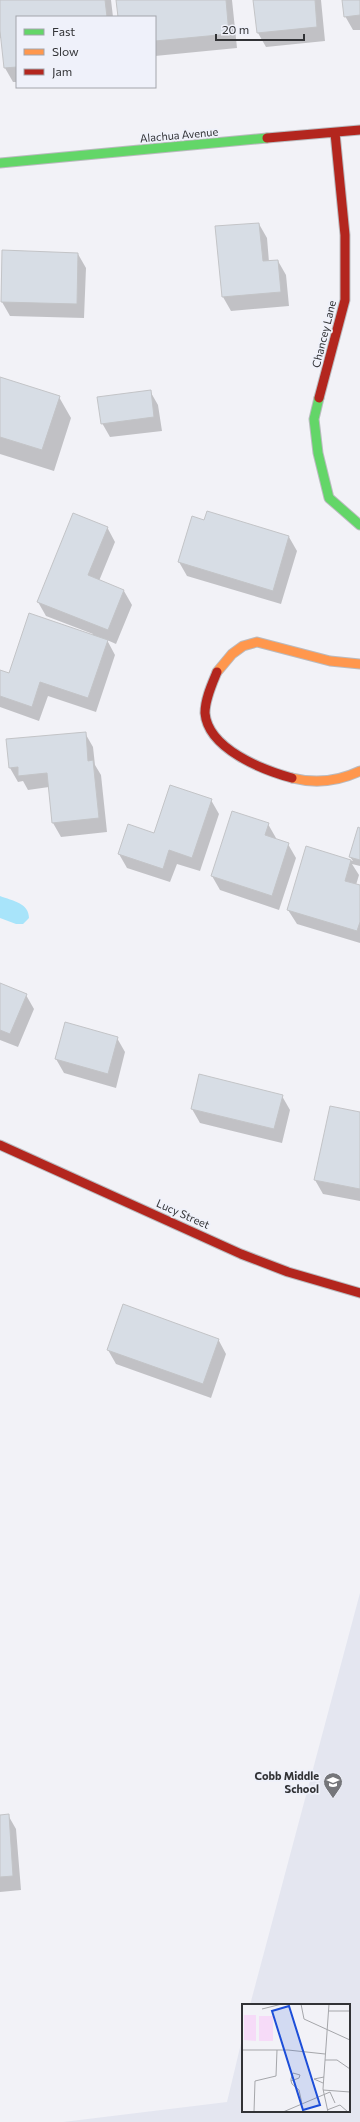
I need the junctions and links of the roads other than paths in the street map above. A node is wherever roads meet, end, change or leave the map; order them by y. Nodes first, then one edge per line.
1 (360, 130) edge
2 (335, 133) junction
3 (0, 163) edge
4 (360, 525) edge
5 (360, 664) edge
6 (360, 771) edge
7 (0, 1145) edge
8 (360, 1293) edge

1 - 2 street, Alachua Avenue
2 - 3 street, Alachua Avenue
2 - 4 street, Chancey Lane
5 - 6 street
7 - 8 street, Lucy Street

